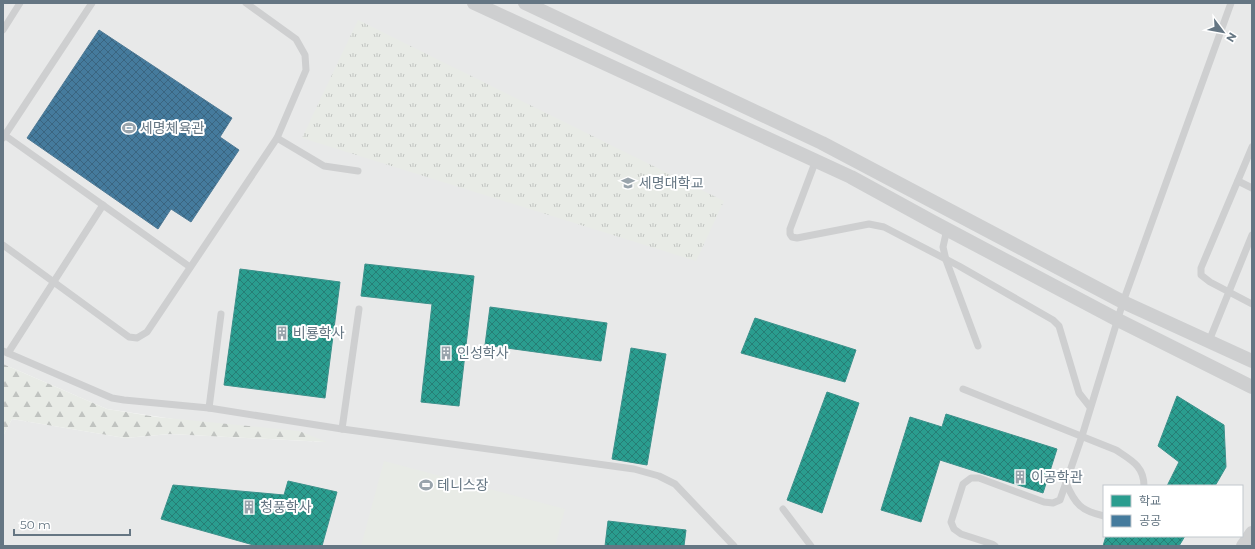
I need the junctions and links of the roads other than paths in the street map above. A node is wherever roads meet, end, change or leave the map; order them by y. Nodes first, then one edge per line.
1 (20, 3) edge
2 (92, 3) edge
3 (246, 3) edge
4 (475, 3) edge
5 (525, 3) edge
6 (1231, 3) edge
7 (3, 30) edge
8 (4, 136) edge
9 (277, 138) junction
10 (822, 143) junction
11 (1252, 147) edge
12 (816, 160) junction
13 (358, 170) dead end
14 (1238, 180) junction
15 (1252, 188) edge
16 (103, 205) junction
17 (955, 213) junction
18 (947, 229) junction
19 (1252, 235) edge
20 (3, 245) edge
21 (946, 260) junction
22 (190, 267) junction
23 (54, 283) junction
24 (1230, 292) junction
25 (1123, 302) junction
26 (1252, 304) edge
27 (359, 309) dead end
28 (221, 314) dead end
29 (1118, 320) junction
30 (1208, 341) junction
31 (978, 346) dead end
32 (6, 352) edge
33 (1198, 360) junction
34 (1252, 362) edge
35 (1252, 387) edge
36 (963, 389) dead end
37 (1090, 407) junction
38 (209, 408) junction
39 (342, 429) junction
40 (1082, 436) junction
41 (1066, 483) junction
42 (1144, 485) edge
43 (783, 509) dead end
44 (1103, 516) edge
45 (1252, 533) edge
46 (734, 546) edge
47 (811, 546) edge
48 (994, 546) edge
49 (1243, 546) edge

1 - 7 lane
2 - 8 lane
3 - 9 lane
4 - 12 street
5 - 10 street
6 - 25 lane
8 - 16 lane
9 - 13 lane
9 - 22 lane
10 - 12 street
10 - 17 street
11 - 14 lane
12 - 18 street
12 - 21 lane
14 - 15 lane
14 - 24 lane
16 - 22 lane
16 - 23 lane
17 - 18 street
17 - 25 street
18 - 21 lane
18 - 29 street
19 - 24 lane
20 - 23 lane
21 - 31 lane
21 - 37 lane
22 - 23 lane
23 - 32 lane
24 - 26 lane
24 - 30 lane
25 - 29 lane
25 - 30 street
27 - 39 lane
28 - 38 lane
29 - 33 street
29 - 37 lane
30 - 33 street
30 - 34 street
32 - 38 lane
33 - 35 street
36 - 40 lane
37 - 40 lane
38 - 39 lane
39 - 46 lane
40 - 41 lane
40 - 42 lane
41 - 44 lane
41 - 48 lane
43 - 47 lane
45 - 49 street

